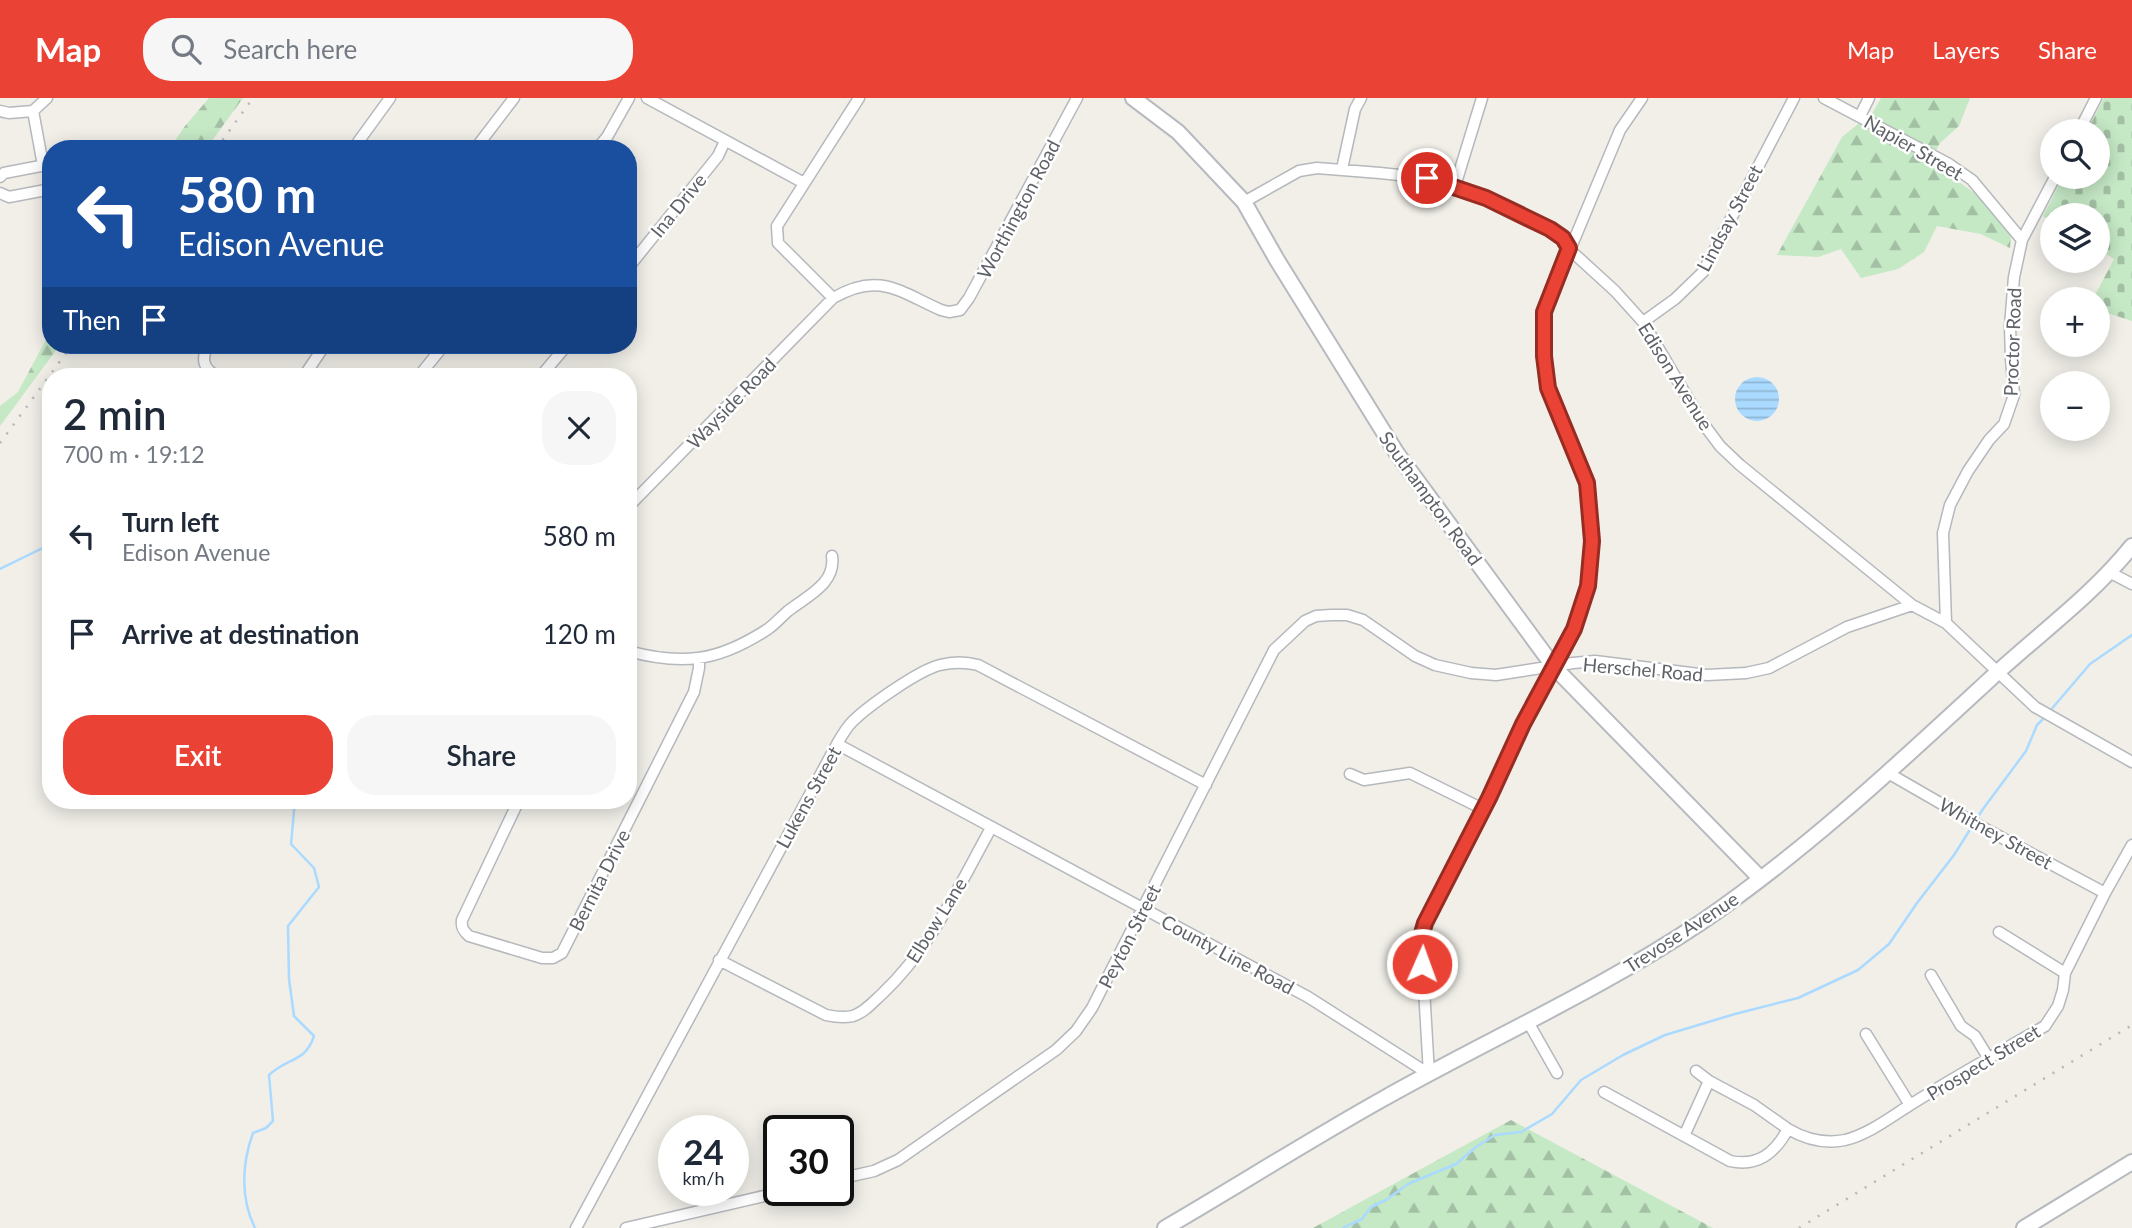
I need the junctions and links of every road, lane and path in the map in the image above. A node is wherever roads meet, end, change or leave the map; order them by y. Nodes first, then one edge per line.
1 (47, 98) edge
2 (390, 98) edge
3 (513, 98) edge
4 (629, 98) edge
5 (647, 98) edge
6 (859, 98) edge
7 (1077, 98) edge
8 (1133, 98) edge
9 (1361, 98) edge
10 (1482, 98) edge
11 (1642, 98) edge
12 (1794, 98) edge
13 (1824, 98) edge
14 (1870, 98) edge
15 (2096, 98) edge
16 (0, 111) edge
17 (33, 111) junction
18 (1860, 116) junction
19 (2085, 119) edge
20 (360, 140) edge
21 (482, 140) edge
22 (604, 140) edge
23 (725, 141) junction
24 (42, 146) edge
25 (42, 166) edge
26 (1342, 169) junction
27 (0, 177) edge
28 (804, 183) junction
29 (1455, 186) junction
30 (2049, 189) edge
31 (42, 191) edge
32 (0, 193) edge
33 (1244, 202) junction
34 (2022, 240) junction
35 (1569, 248) junction
36 (637, 257) edge
37 (833, 298) junction
38 (1643, 322) junction
39 (437, 354) edge
40 (559, 354) edge
41 (425, 368) edge
42 (547, 368) edge
43 (637, 498) edge
44 (2132, 546) edge
45 (832, 555) dead end
46 (2111, 573) junction
47 (2132, 584) edge
48 (1912, 605) junction
49 (1334, 615) joint
50 (1946, 623) junction
51 (637, 653) edge
52 (699, 658) junction
53 (1554, 667) junction
54 (1997, 672) junction
55 (836, 744) junction
56 (2132, 762) edge
57 (1888, 773) junction
58 (1350, 774) dead end
59 (1206, 785) junction
60 (637, 805) edge
61 (1483, 808) junction
62 (515, 809) edge
63 (635, 809) edge
64 (991, 828) junction
65 (2132, 845) edge
66 (1760, 878) junction
67 (2105, 892) junction
68 (1143, 908) junction
69 (1999, 932) dead end
70 (719, 960) junction
71 (2066, 973) junction
72 (1931, 975) dead end
73 (1528, 1022) junction
74 (1866, 1034) dead end
75 (1989, 1059) junction
76 (1696, 1071) dead end
77 (1557, 1073) dead end
78 (1429, 1074) junction
79 (1709, 1081) junction
80 (1604, 1092) dead end
81 (1910, 1105) junction
82 (1788, 1129) junction
83 (1684, 1136) junction
84 (2132, 1162) edge
85 (854, 1175) edge
86 (763, 1196) edge
87 (576, 1228) edge
88 (626, 1228) edge
89 (1164, 1228) edge
90 (2024, 1228) edge

1 - 17 street
2 - 20 street
3 - 21 street
4 - 22 street
5 - 23 street
6 - 28 street
7 - 37 street, Worthington Road
8 - 33 street, Southampton Road
9 - 26 street
10 - 29 street
11 - 35 street
12 - 38 street, Lindsay Street
13 - 18 street, Napier Street
14 - 18 street
15 - 19 street
16 - 17 street
17 - 24 street
18 - 34 street, Napier Street
23 - 28 street
23 - 36 street, Ina Drive
25 - 27 street
26 - 29 street, Edison Avenue
26 - 33 street, Edison Avenue
28 - 37 street
29 - 35 street, Edison Avenue
30 - 34 street, Proctor Road
31 - 32 street
33 - 53 street, Southampton Road
34 - 50 street, Proctor Road
35 - 38 street, Edison Avenue
35 - 53 street
37 - 43 street, Wayside Road
38 - 48 street, Edison Avenue
39 - 41 street
40 - 42 street
44 - 46 street, Trevose Avenue
45 - 52 street
46 - 47 street
46 - 54 street, Trevose Avenue
48 - 50 street, Edison Avenue
48 - 53 street, Herschel Road
49 - 53 street, Herschel Road
49 - 59 street, Peyton Street
50 - 54 street, Edison Avenue
51 - 52 street
52 - 60 street, Bernita Drive
53 - 61 street
53 - 66 street, Southampton Road
54 - 56 street, Edison Avenue
54 - 57 street, Trevose Avenue
55 - 59 street, Lukens Street
55 - 64 street, County Line Road
55 - 70 street, Lukens Street
57 - 66 street, Trevose Avenue
57 - 67 street, Whitney Street
58 - 61 street
59 - 68 street, Peyton Street
61 - 78 street
62 - 63 street, Bernita Drive
64 - 68 street, County Line Road
64 - 70 street, Elbow Lane
65 - 67 street, Prospect Street
66 - 73 street, Trevose Avenue
67 - 71 street, Prospect Street
68 - 78 street, County Line Road
68 - 85 street, Peyton Street
69 - 71 street
70 - 87 street, Lukens Street
71 - 75 street, Prospect Street
72 - 75 street
73 - 77 street
73 - 78 street, Trevose Avenue
74 - 81 street
75 - 81 street, Prospect Street
76 - 79 street, Prospect Street
78 - 89 street, Trevose Avenue
79 - 82 street, Prospect Street
79 - 83 street
80 - 83 street
81 - 82 street, Prospect Street
82 - 83 street
84 - 90 street
86 - 88 street

